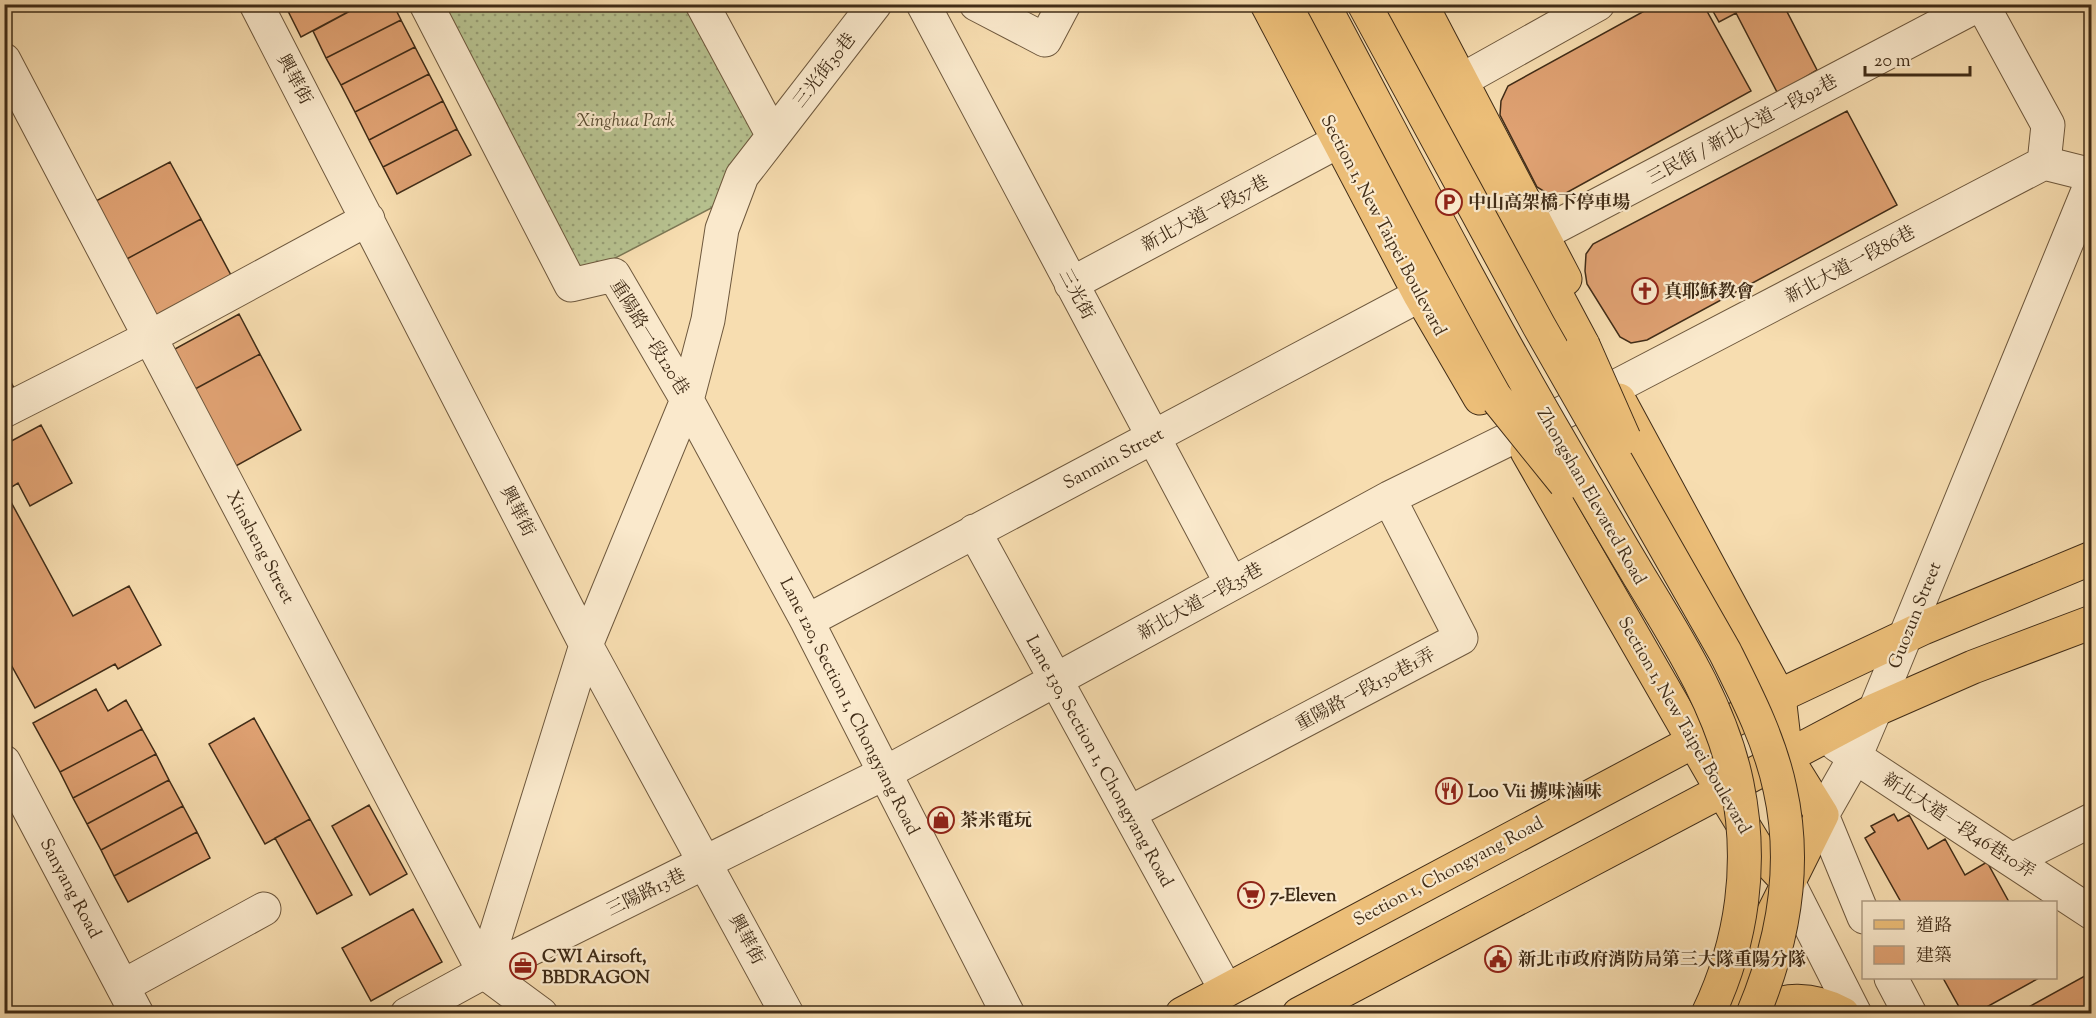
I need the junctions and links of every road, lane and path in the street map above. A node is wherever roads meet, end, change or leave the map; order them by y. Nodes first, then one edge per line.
1 (256, 4) edge
2 (426, 4) edge
3 (702, 4) edge
4 (874, 4) edge
5 (923, 4) edge
6 (976, 4) edge
7 (1064, 4) edge
8 (1267, 4) edge
9 (1286, 4) edge
10 (1304, 4) edge
11 (1323, 4) edge
12 (1364, 4) edge
13 (1385, 4) edge
14 (1401, 4) edge
15 (1421, 4) edge
16 (1598, 4) edge
17 (1981, 4) edge
18 (4, 60) edge
19 (1462, 80) junction
20 (773, 136) junction
21 (1339, 141) junction
22 (2044, 163) junction
23 (2089, 196) edge
24 (368, 219) junction
25 (1542, 234) junction
26 (1071, 284) junction
27 (1420, 295) junction
28 (150, 337) junction
29 (1612, 388) junction
30 (687, 400) junction
31 (4, 411) edge
32 (1517, 433) junction
33 (1153, 437) junction
34 (1389, 498) junction
35 (974, 531) junction
36 (2091, 558) edge
37 (1636, 570) junction
38 (1231, 583) junction
39 (1698, 604) junction
40 (807, 621) junction
41 (2091, 622) edge
42 (1906, 636) junction
43 (586, 645) junction
44 (1056, 680) junction
45 (1779, 696) junction
46 (1875, 710) junction
47 (1826, 738) junction
48 (1694, 740) junction
49 (1786, 757) junction
50 (1855, 757) junction
51 (4, 762) edge
52 (885, 773) junction
53 (1723, 792) junction
54 (1129, 813) junction
55 (1822, 815) junction
56 (2091, 820) edge
57 (1759, 851) junction
58 (2012, 860) junction
59 (705, 862) junction
60 (1792, 889) junction
61 (264, 909) dead end
62 (2091, 913) edge
63 (1862, 915) edge
64 (484, 972) junction
65 (1892, 979) edge
66 (1226, 990) junction
67 (130, 1000) edge
68 (407, 1014) edge
69 (541, 1014) edge
70 (787, 1014) edge
71 (1008, 1014) edge
72 (1182, 1014) edge
73 (1299, 1014) edge
74 (1708, 1014) edge
75 (1722, 1014) edge
76 (1752, 1014) edge
77 (1843, 1014) edge
78 (1855, 1014) edge
79 (1910, 1014) edge

1 - 24 street, 興華街
2 - 30 street, 重陽路一段120巷
3 - 20 street
4 - 20 street, 三光街30巷
5 - 26 street, 三光街
6 - 7 street
8 - 21 main road, Section 1, New Taipei Boulevard
9 - 37 main road, bridge
10 - 32 main road, Section 1, New Taipei Boulevard
11 - 37 main road, Zhongshan Elevated Road, bridge
12 - 39 main road, bridge
13 - 29 main road
14 - 39 main road, bridge
15 - 19 main road
16 - 19 street
17 - 22 street
17 - 25 street, 三民街 / 新北大道一段92巷
18 - 28 street, Xinsheng Street
19 - 25 main road
20 - 30 street, 重陽路一段120巷
21 - 26 street, 新北大道一段57巷
21 - 27 main road, Section 1, New Taipei Boulevard
22 - 23 street
22 - 29 street, 新北大道一段86巷
23 - 42 street, Guozun Street
24 - 28 street
24 - 43 street, 興華街
25 - 29 main road
26 - 33 street, 三光街
27 - 32 main road, Section 1, New Taipei Boulevard
27 - 33 street, Sanmin Street
28 - 31 street
28 - 64 street, Xinsheng Street
29 - 32 street, 新北大道一段86巷
29 - 45 main road
30 - 40 street, Lane 120, Section 1, Chongyang Road
30 - 43 street
32 - 34 street, 新北大道一段35巷
32 - 48 main road, Section 1, New Taipei Boulevard
33 - 35 street, Sanmin Street
33 - 38 street, 三光街
34 - 38 street, 新北大道一段35巷
34 - 54 street, 重陽路一段130巷1弄
35 - 40 street, Sanmin Street
35 - 44 street, Lane 130, Section 1, Chongyang Road
36 - 42 main road, Section 1, Chongyang Road
37 - 74 main road, Zhongshan Elevated Road, bridge
38 - 44 street, 新北大道一段35巷
39 - 76 main road, bridge
40 - 52 street, Lane 120, Section 1, Chongyang Road
41 - 46 main road
42 - 45 main road, Section 1, Chongyang Road
42 - 46 street, Guozun Street
43 - 59 street, 興華街
43 - 64 street
44 - 52 street, 新北大道一段35巷
44 - 54 street, Lane 130, Section 1, Chongyang Road
45 - 48 main road, Section 1, Chongyang Road
45 - 49 main road
46 - 47 main road
46 - 50 street, Guozun Street
47 - 49 main road
47 - 50 street, 新北大道一段46巷10弄
48 - 53 main road, Section 1, New Taipei Boulevard
48 - 66 main road, Section 1, Chongyang Road
49 - 53 main road
49 - 55 main road
50 - 55 street, Guozun Street
50 - 58 street, 新北大道一段46巷10弄
51 - 67 street, Sanyang Road
52 - 59 street, 三陽路13巷
52 - 71 street, Lane 120, Section 1, Chongyang Road
53 - 57 main road, Section 1, New Taipei Boulevard
53 - 73 main road
54 - 66 street, Lane 130, Section 1, Chongyang Road
55 - 60 main road, Guozun Street
55 - 63 street
56 - 58 street
57 - 60 main road, Section 1, New Taipei Boulevard
57 - 75 main road
58 - 62 street, 新北大道一段46巷10弄
59 - 64 street, 三陽路13巷
59 - 70 street, 興華街
60 - 75 main road, Guozun Street
60 - 78 street, Section 1, New Taipei Boulevard
61 - 67 street
64 - 68 street, 三陽路13巷
64 - 69 street, Xinsheng Street
65 - 79 street
66 - 72 main road, Section 1, Chongyang Road
76 - 77 main road

